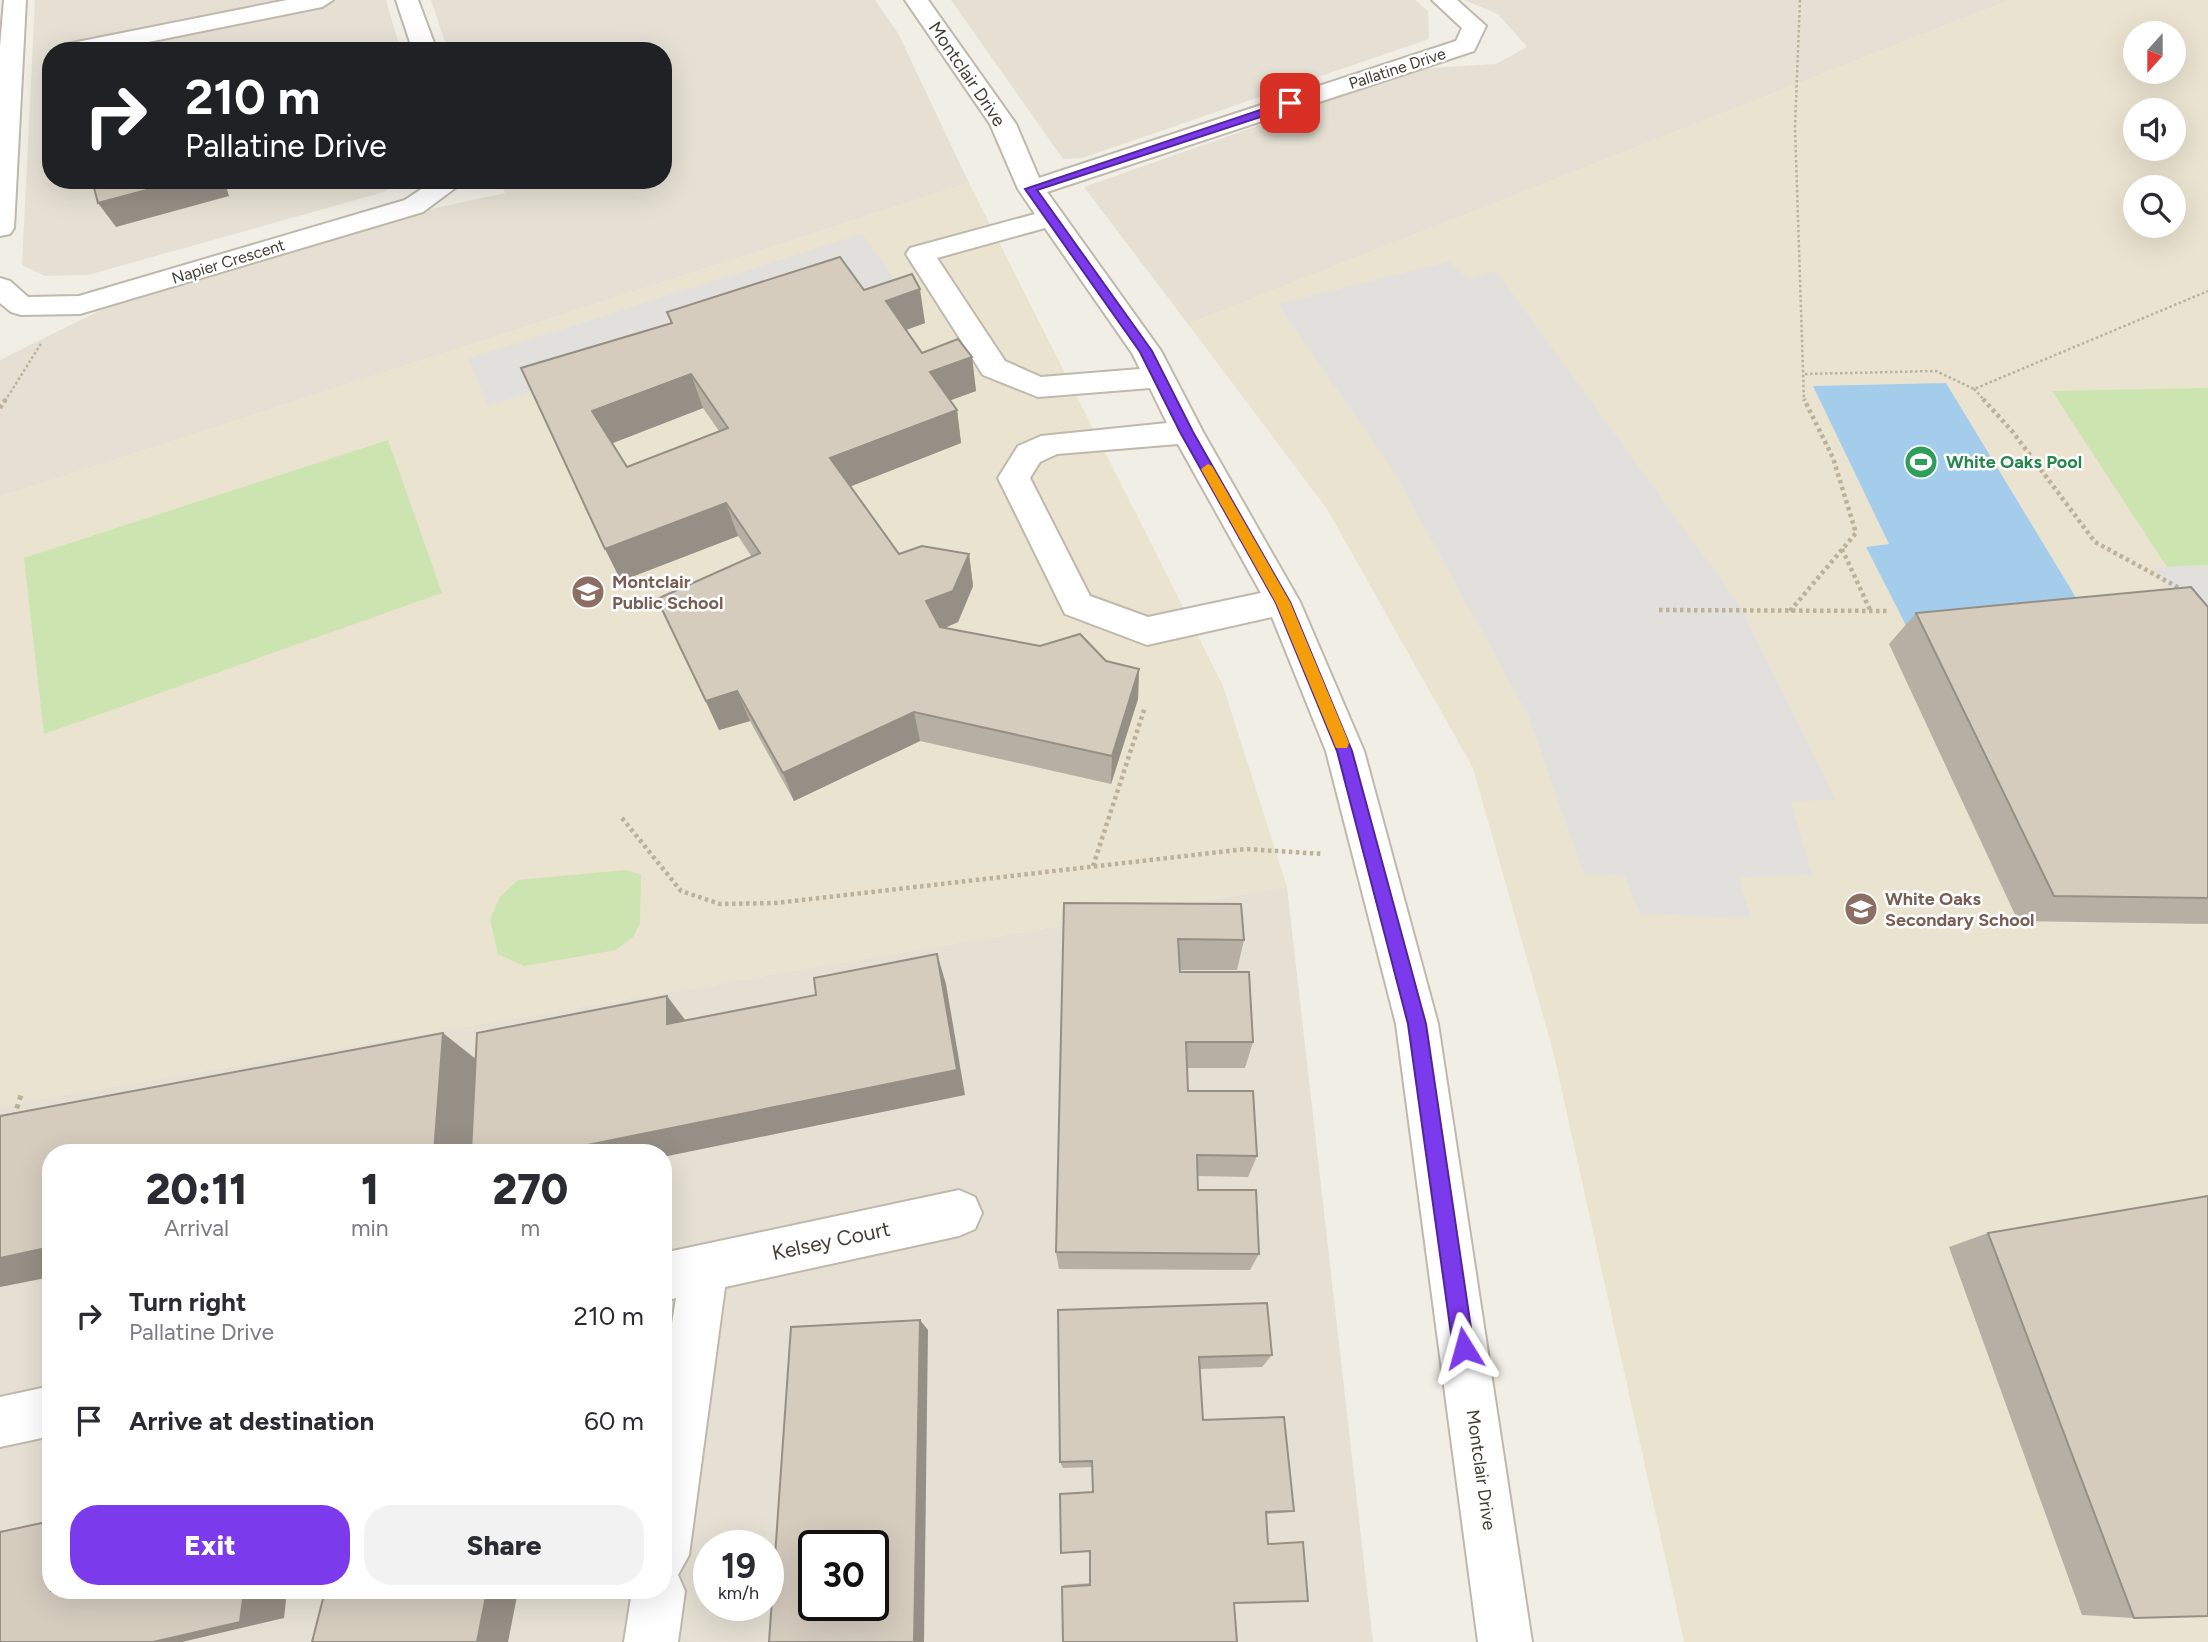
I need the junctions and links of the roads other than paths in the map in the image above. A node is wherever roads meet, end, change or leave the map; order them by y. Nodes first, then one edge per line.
1 (15, 0) edge
2 (322, 0) edge
3 (407, 0) edge
4 (916, 0) edge
5 (1443, 0) edge
6 (112, 42) edge
7 (422, 42) edge
8 (42, 56) edge
9 (13, 61) junction
10 (440, 189) edge
11 (1041, 203) junction
12 (0, 228) edge
13 (0, 287) edge
14 (1160, 377) junction
15 (1187, 432) junction
16 (1283, 602) junction
17 (959, 1213) dead end
18 (684, 1272) edge
19 (42, 1413) edge
20 (0, 1422) edge
21 (672, 1434) edge
22 (657, 1599) edge
23 (651, 1642) edge
24 (1505, 1642) edge

1 - 9 street
2 - 6 street
3 - 7 street
4 - 11 street, Montclair Drive
5 - 11 street, Pallatine Drive
8 - 9 street
9 - 12 street
10 - 13 street, Napier Crescent
11 - 14 street, Montclair Drive
11 - 14 street
14 - 15 street, Montclair Drive
15 - 16 street, Montclair Drive
15 - 16 street
16 - 24 street, Montclair Drive
17 - 18 street, Kelsey Court
18 - 21 street, Kelsey Court
19 - 20 street
22 - 23 street

